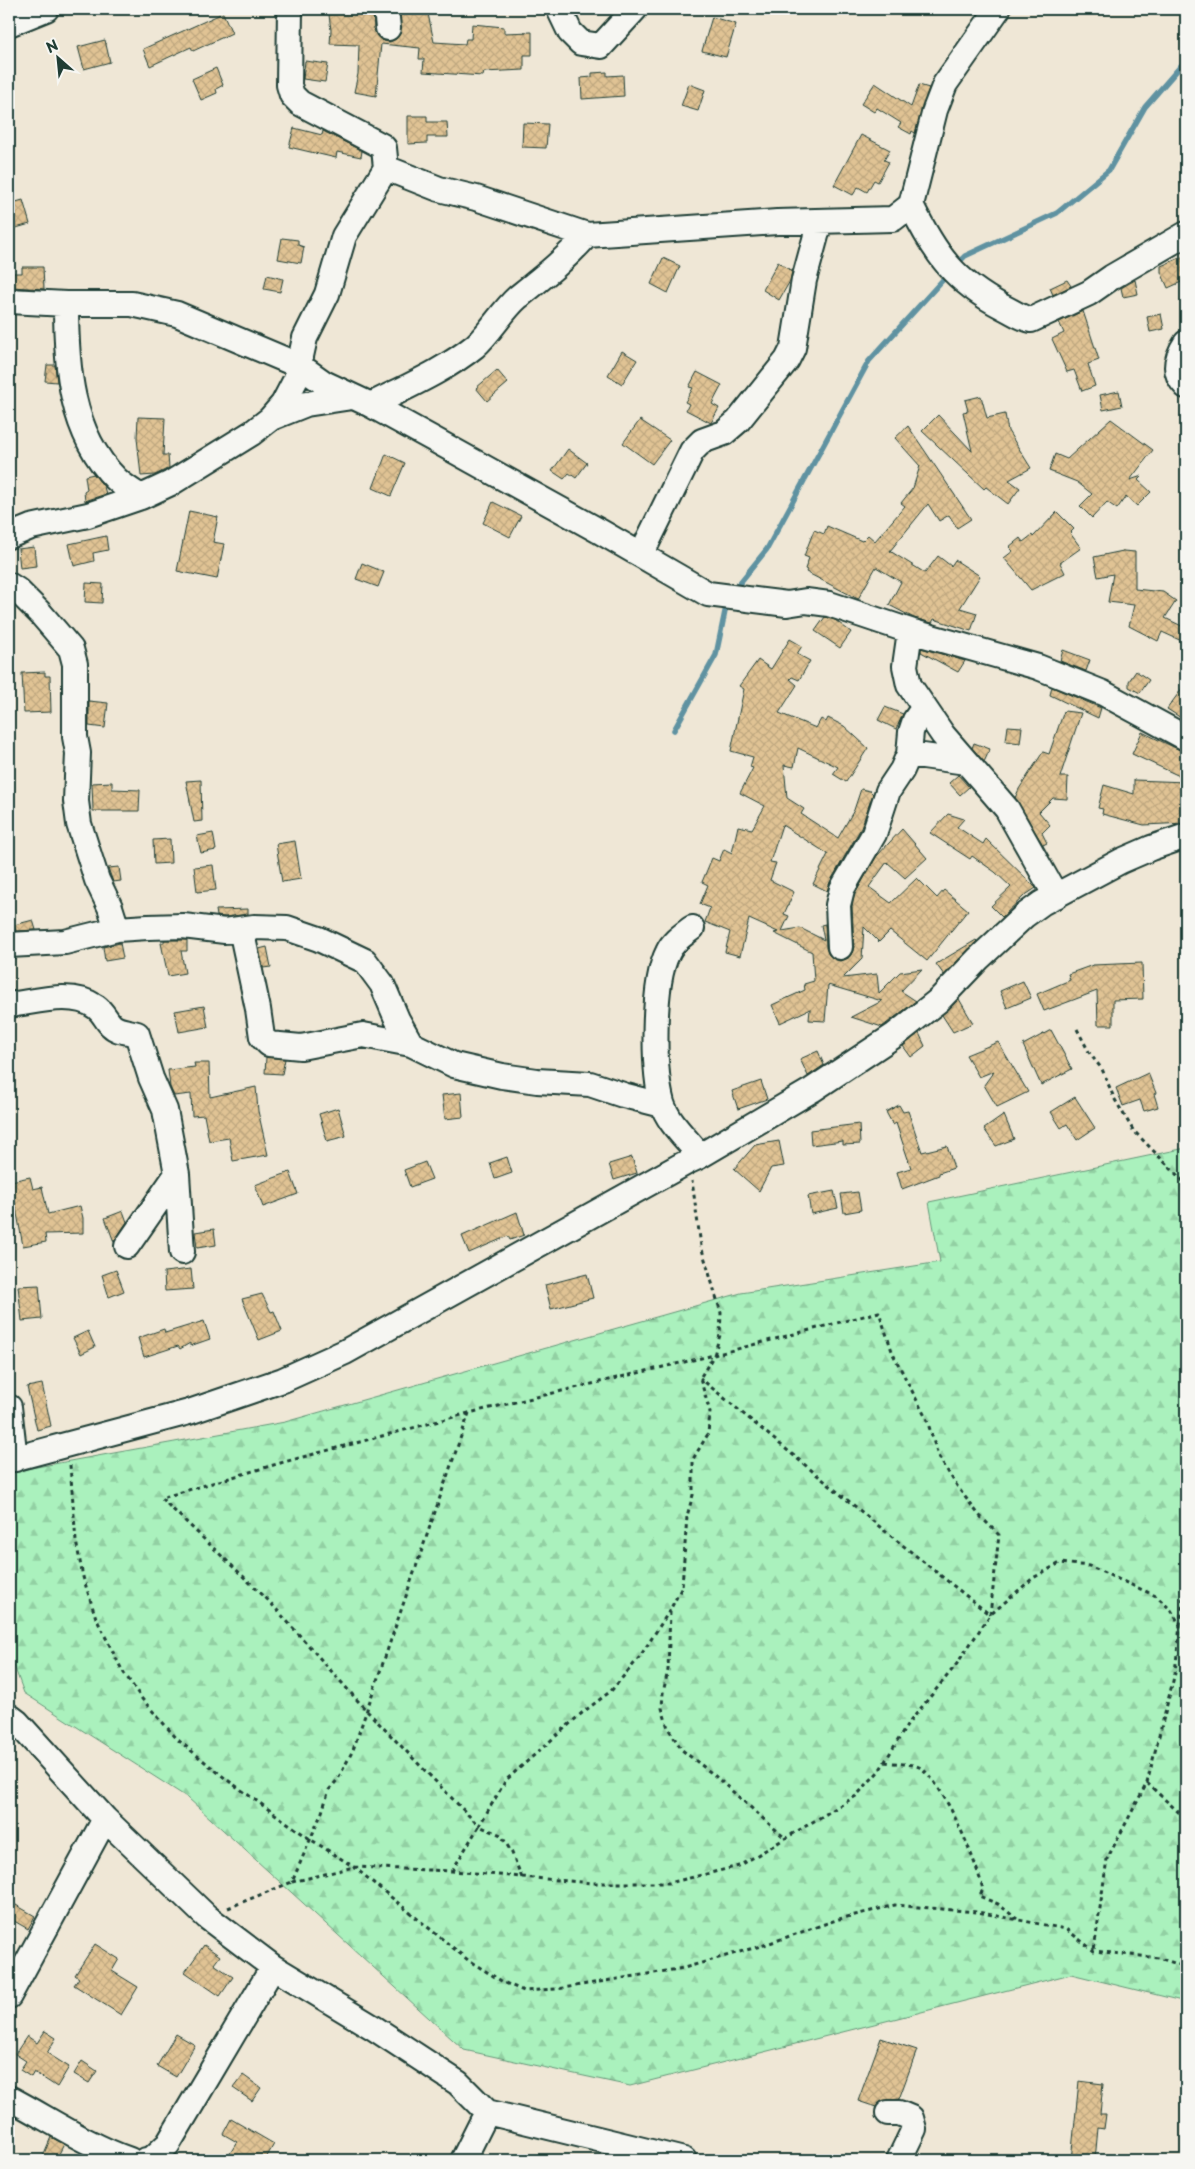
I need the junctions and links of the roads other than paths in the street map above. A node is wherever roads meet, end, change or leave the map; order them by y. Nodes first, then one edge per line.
1 (46, 9) edge
2 (290, 9) edge
3 (560, 9) edge
4 (635, 9) edge
5 (998, 9) edge
6 (9, 24) edge
7 (386, 168) junction
8 (911, 206) junction
9 (820, 220) junction
10 (1186, 234) edge
11 (587, 235) junction
12 (9, 301) edge
13 (66, 304) junction
14 (1186, 343) edge
15 (300, 366) junction
16 (1186, 386) edge
17 (362, 401) junction
18 (270, 419) junction
19 (141, 497) junction
20 (9, 536) edge
21 (641, 555) junction
22 (9, 585) edge
23 (910, 631) junction
24 (924, 707) junction
25 (1186, 738) edge
26 (909, 754) junction
27 (966, 762) junction
28 (1186, 836) edge
29 (1056, 896) junction
30 (692, 928) dead end
31 (116, 929) junction
32 (241, 929) junction
33 (9, 945) edge
34 (840, 947) dead end
35 (9, 1005) edge
36 (411, 1044) junction
37 (662, 1105) junction
38 (694, 1158) junction
39 (177, 1174) junction
40 (127, 1246) dead end
41 (182, 1252) dead end
42 (9, 1406) edge
43 (12, 1460) edge
44 (9, 1716) edge
45 (105, 1820) junction
46 (272, 1967) junction
47 (9, 1996) edge
48 (9, 2098) edge
49 (487, 2112) junction
50 (888, 2113) dead end
51 (130, 2160) edge
52 (146, 2160) edge
53 (463, 2160) edge
54 (684, 2160) edge
55 (898, 2160) edge

1 - 6 street
2 - 7 street
3 - 4 street
5 - 8 street
7 - 11 street
7 - 15 street
8 - 9 street
8 - 10 street
9 - 11 street
9 - 21 street
11 - 17 street
12 - 13 street
13 - 15 street
13 - 19 street
14 - 16 street
15 - 17 street
15 - 18 street
17 - 18 street
17 - 21 street
18 - 19 street
19 - 20 street
21 - 23 street
22 - 31 street
23 - 24 street
23 - 25 street
24 - 26 street
24 - 27 street
26 - 27 street
26 - 34 street
27 - 29 street
28 - 29 street
29 - 38 street
30 - 37 street
31 - 32 street
31 - 33 street
32 - 36 street
32 - 36 street
35 - 39 street
36 - 37 street
37 - 38 street
38 - 43 street
39 - 40 street
39 - 41 street
42 - 43 street
44 - 45 street
45 - 46 street
45 - 47 street
46 - 49 street
46 - 52 street
48 - 51 street
49 - 53 street
49 - 54 street
50 - 55 street

